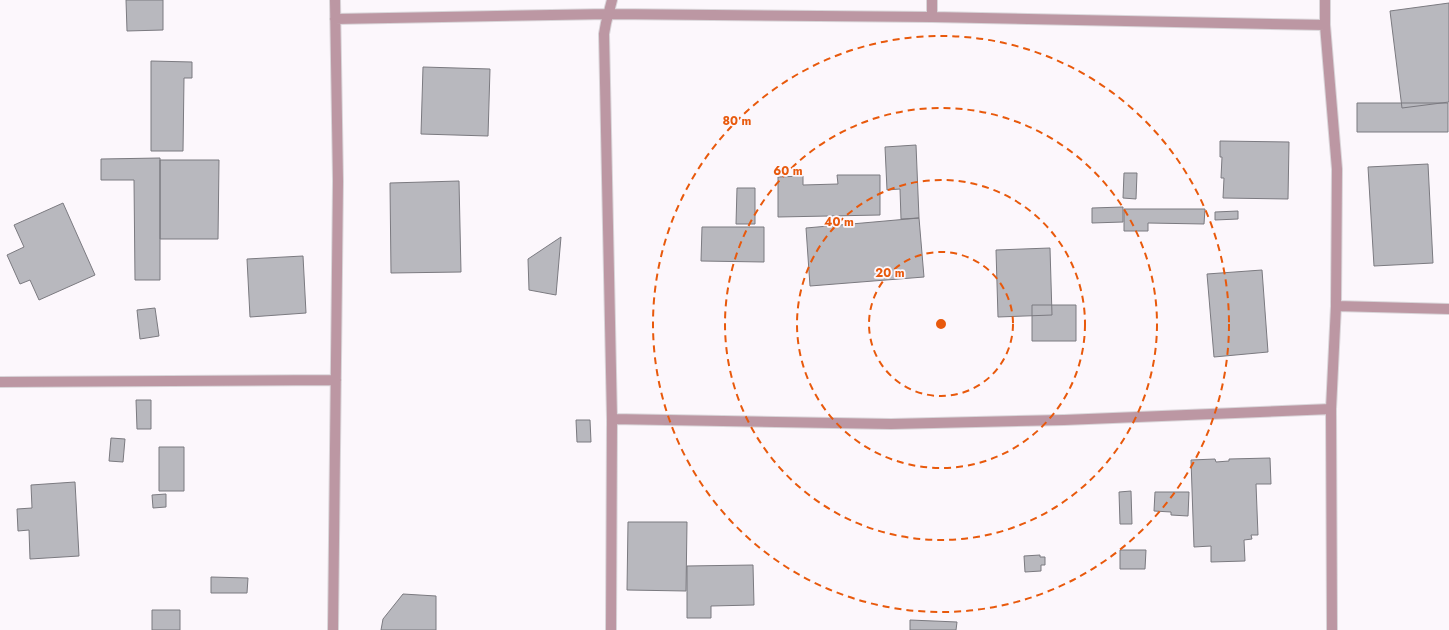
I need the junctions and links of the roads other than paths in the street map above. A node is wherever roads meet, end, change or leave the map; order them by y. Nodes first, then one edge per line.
1 (335, 0) edge
2 (612, 0) edge
3 (932, 0) edge
4 (1325, 0) edge
5 (609, 14) junction
6 (932, 17) junction
7 (335, 20) junction
8 (1325, 25) junction
9 (1336, 306) junction
10 (1449, 308) edge
11 (336, 380) junction
12 (0, 382) edge
13 (1331, 408) junction
14 (612, 419) junction
15 (333, 630) edge
16 (611, 630) edge
17 (1332, 630) edge

1 - 7 street
2 - 5 street
3 - 6 street
4 - 8 street
5 - 6 street
5 - 7 street
5 - 14 street
6 - 8 street
7 - 11 street
8 - 9 street
9 - 10 street
9 - 13 street
11 - 12 street
11 - 15 street
13 - 14 street
13 - 17 street
14 - 16 street

